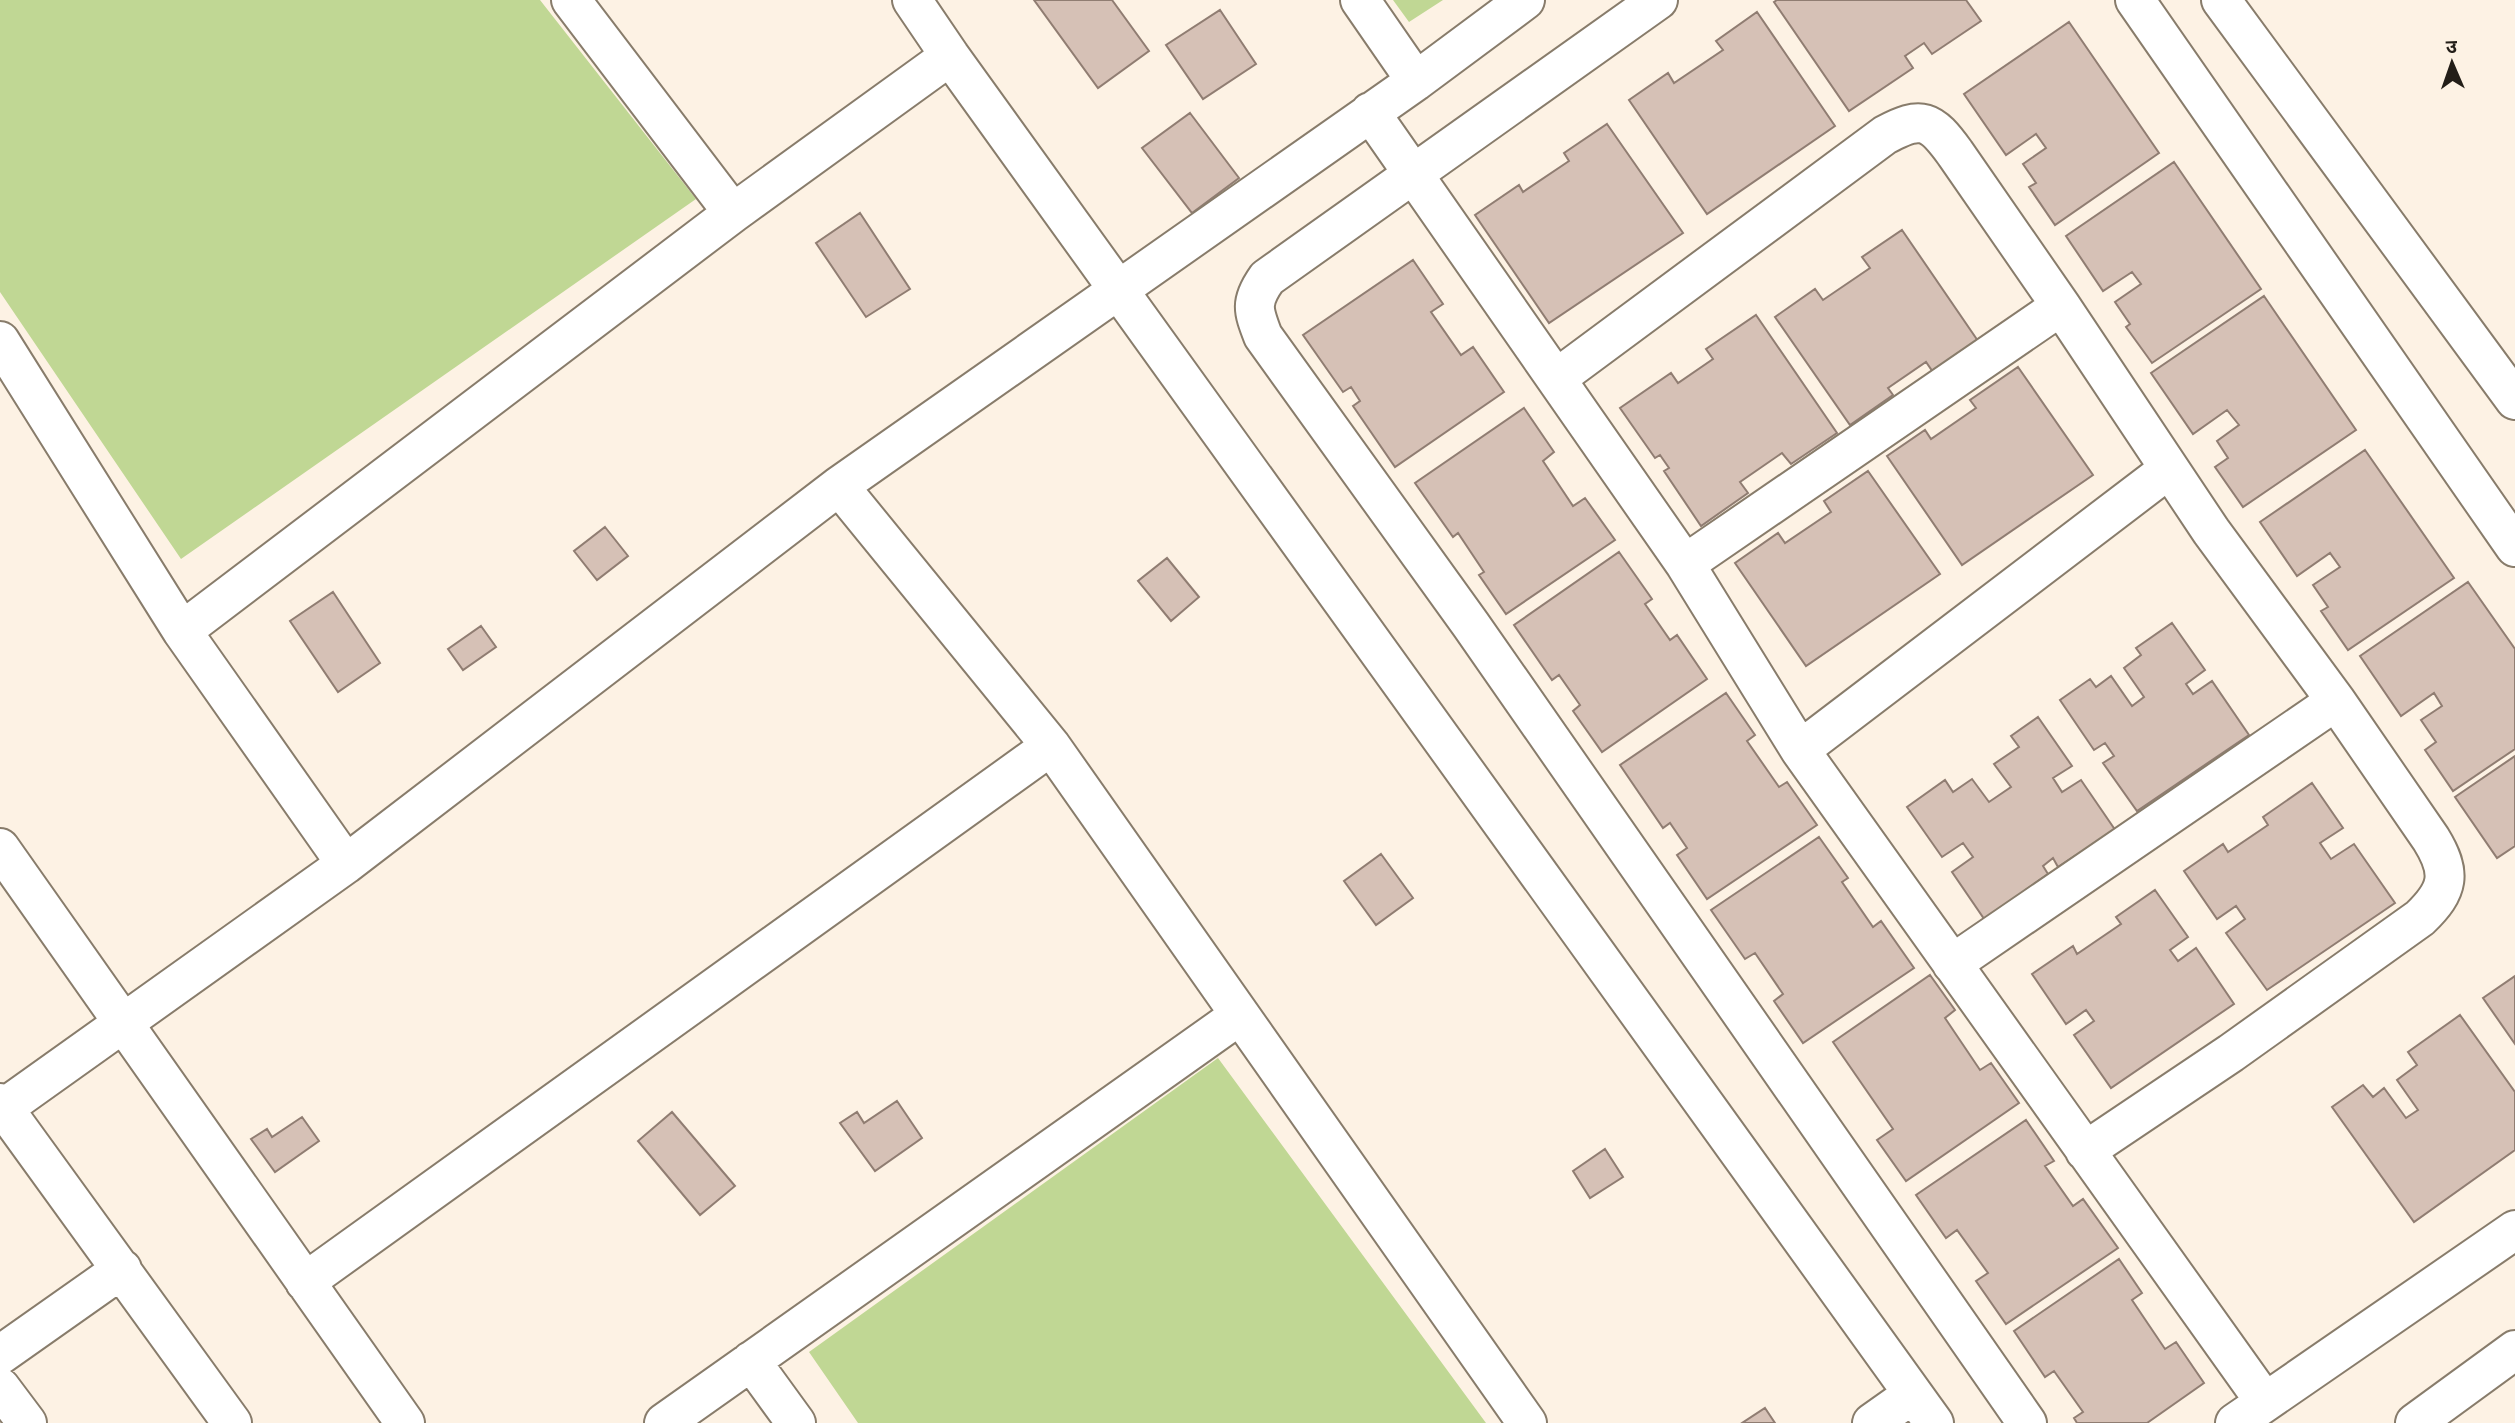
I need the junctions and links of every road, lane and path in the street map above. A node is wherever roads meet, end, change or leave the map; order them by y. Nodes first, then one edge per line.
1 (571, 0) edge
2 (912, 0) edge
3 (1360, 0) edge
4 (1525, 0) edge
5 (1658, 0) edge
6 (2135, 0) edge
7 (2221, 0) edge
8 (950, 56) junction
9 (1416, 81) junction
10 (1370, 112) junction
11 (1414, 175) junction
12 (733, 213) junction
13 (1119, 290) junction
14 (2061, 306) junction
15 (0, 341) edge
16 (1557, 378) junction
17 (2515, 400) edge
18 (2169, 469) junction
19 (839, 486) junction
20 (2515, 547) edge
21 (1685, 564) junction
22 (182, 631) junction
23 (2336, 701) junction
24 (1051, 746) junction
25 (1800, 750) junction
26 (0, 848) edge
27 (346, 864) junction
28 (1952, 964) junction
29 (1240, 1015) junction
30 (122, 1024) junction
31 (2, 1106) edge
32 (2085, 1150) junction
33 (2515, 1230) edge
34 (122, 1269) junction
35 (305, 1282) junction
36 (2515, 1350) edge
37 (0, 1355) edge
38 (751, 1361) junction
39 (0, 1387) edge
40 (1924, 1409) edge
41 (2250, 1413) edge
42 (27, 1423) edge
43 (232, 1423) edge
44 (405, 1423) edge
45 (664, 1423) edge
46 (796, 1423) edge
47 (1527, 1423) edge
48 (1872, 1423) edge
49 (2027, 1423) edge
50 (2415, 1423) edge

1 - 12 street
2 - 8 street
3 - 9 street
4 - 9 street
5 - 11 street
6 - 20 street
7 - 17 street
8 - 12 street
8 - 13 street
9 - 10 street
10 - 11 street
10 - 13 street
11 - 16 street
11 - 49 street
12 - 22 street
13 - 19 street
13 - 40 street
14 - 16 street
14 - 18 street
14 - 21 street
15 - 22 street
16 - 21 street
18 - 23 street
18 - 25 street
19 - 24 street
19 - 27 street
21 - 25 street
22 - 27 street
23 - 28 street
23 - 32 street
24 - 29 street
24 - 35 street
25 - 28 street
26 - 30 street
27 - 30 street
28 - 32 street
29 - 38 street
29 - 47 street
30 - 31 street
30 - 35 street
31 - 34 street
32 - 41 street
33 - 41 street
34 - 37 street
34 - 43 street
35 - 44 street
36 - 50 street
38 - 45 street
38 - 46 street
39 - 42 street
40 - 48 street

